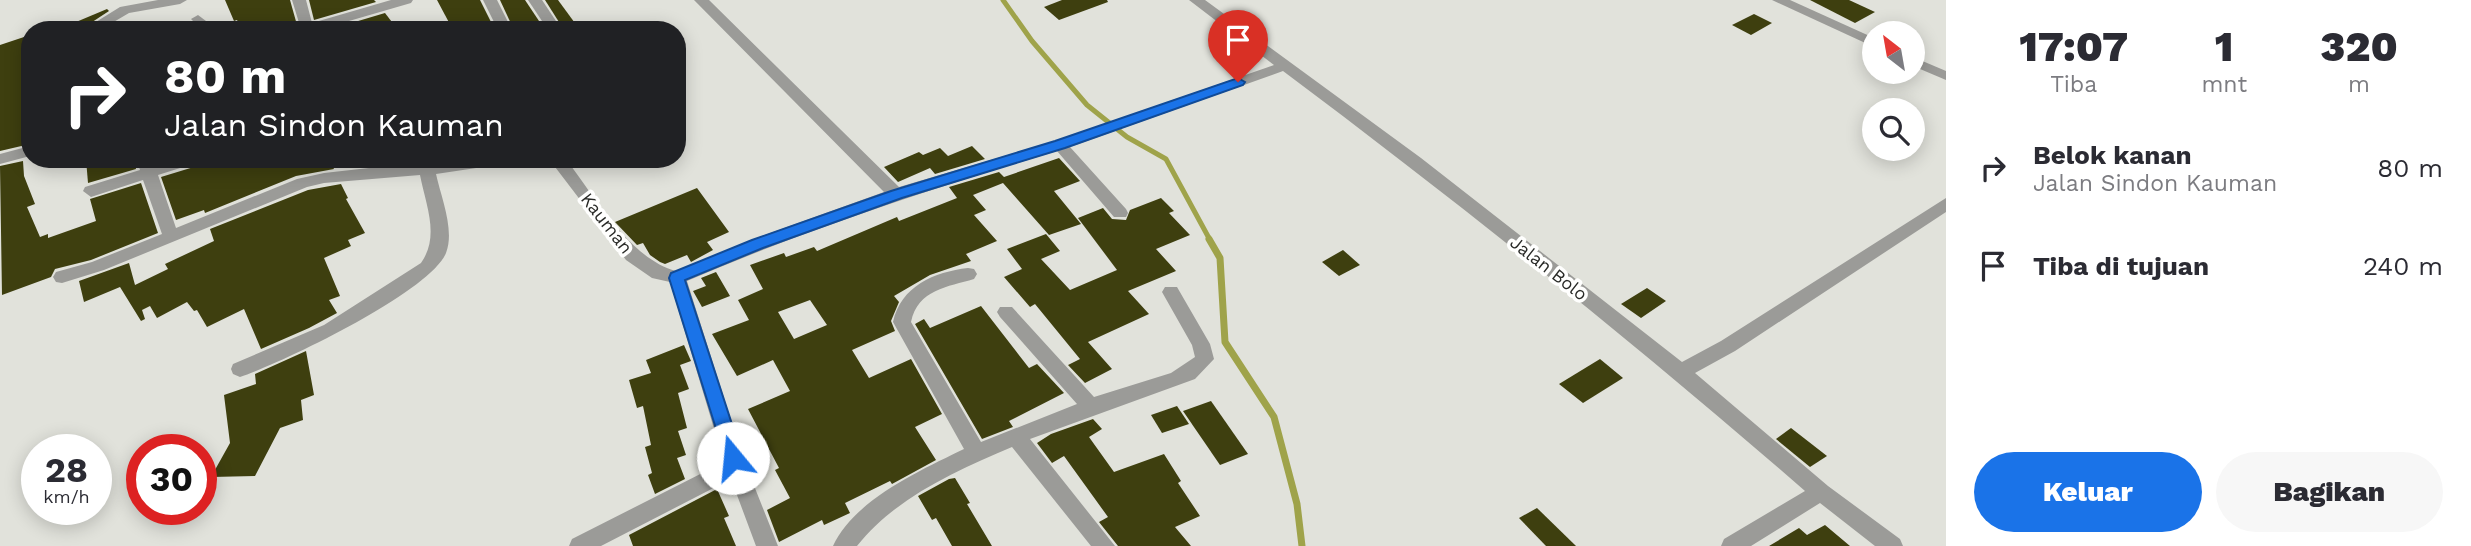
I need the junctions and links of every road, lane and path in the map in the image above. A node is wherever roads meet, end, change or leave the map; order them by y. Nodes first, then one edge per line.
1 (180, 0) edge
2 (299, 0) edge
3 (406, 0) edge
4 (490, 0) edge
5 (535, 0) edge
6 (701, 0) edge
7 (1196, 0) edge
8 (1779, 0) edge
9 (198, 19) dead end
10 (106, 21) edge
11 (200, 21) edge
12 (303, 21) edge
13 (332, 21) edge
14 (500, 21) edge
15 (549, 21) edge
16 (1862, 38) edge
17 (1284, 66) junction
18 (1925, 66) edge
19 (1946, 76) edge
20 (1060, 145) junction
21 (21, 153) edge
22 (0, 159) edge
23 (142, 168) edge
24 (147, 168) edge
25 (389, 168) edge
26 (441, 168) edge
27 (564, 168) edge
28 (427, 170) junction
29 (392, 171) junction
30 (91, 191) dead end
31 (896, 194) junction
32 (1946, 204) edge
33 (1120, 213) dead end
34 (171, 236) junction
35 (968, 274) dead end
36 (62, 277) dead end
37 (677, 278) junction
38 (1171, 292) dead end
39 (1006, 312) dead end
40 (240, 369) dead end
41 (1681, 372) junction
42 (1092, 408) junction
43 (1016, 437) junction
44 (977, 453) junction
45 (736, 466) junction
46 (1821, 492) junction
47 (580, 546) edge
48 (767, 546) edge
49 (844, 546) edge
50 (1104, 546) edge
51 (1732, 546) edge
52 (1892, 546) edge

1 - 10 street
2 - 12 street
3 - 13 street
4 - 14 street
5 - 15 street
6 - 31 street
7 - 17 street, Jalan Bolo
8 - 16 street
9 - 11 street
17 - 20 street
17 - 41 street, Jalan Bolo
18 - 19 street
20 - 31 street
20 - 33 street
21 - 22 street
23 - 30 street
24 - 34 street
25 - 29 street
26 - 28 street
27 - 37 street, Kauman
28 - 29 street
28 - 40 street
29 - 34 street
31 - 37 street
32 - 41 street
34 - 36 street
35 - 44 street
37 - 45 street
38 - 42 street
39 - 42 street
41 - 46 street, Jalan Bolo
42 - 43 street
43 - 44 street
43 - 50 street
44 - 49 street
45 - 47 street
45 - 48 street
46 - 51 street
46 - 52 street, Jalan Bolo

